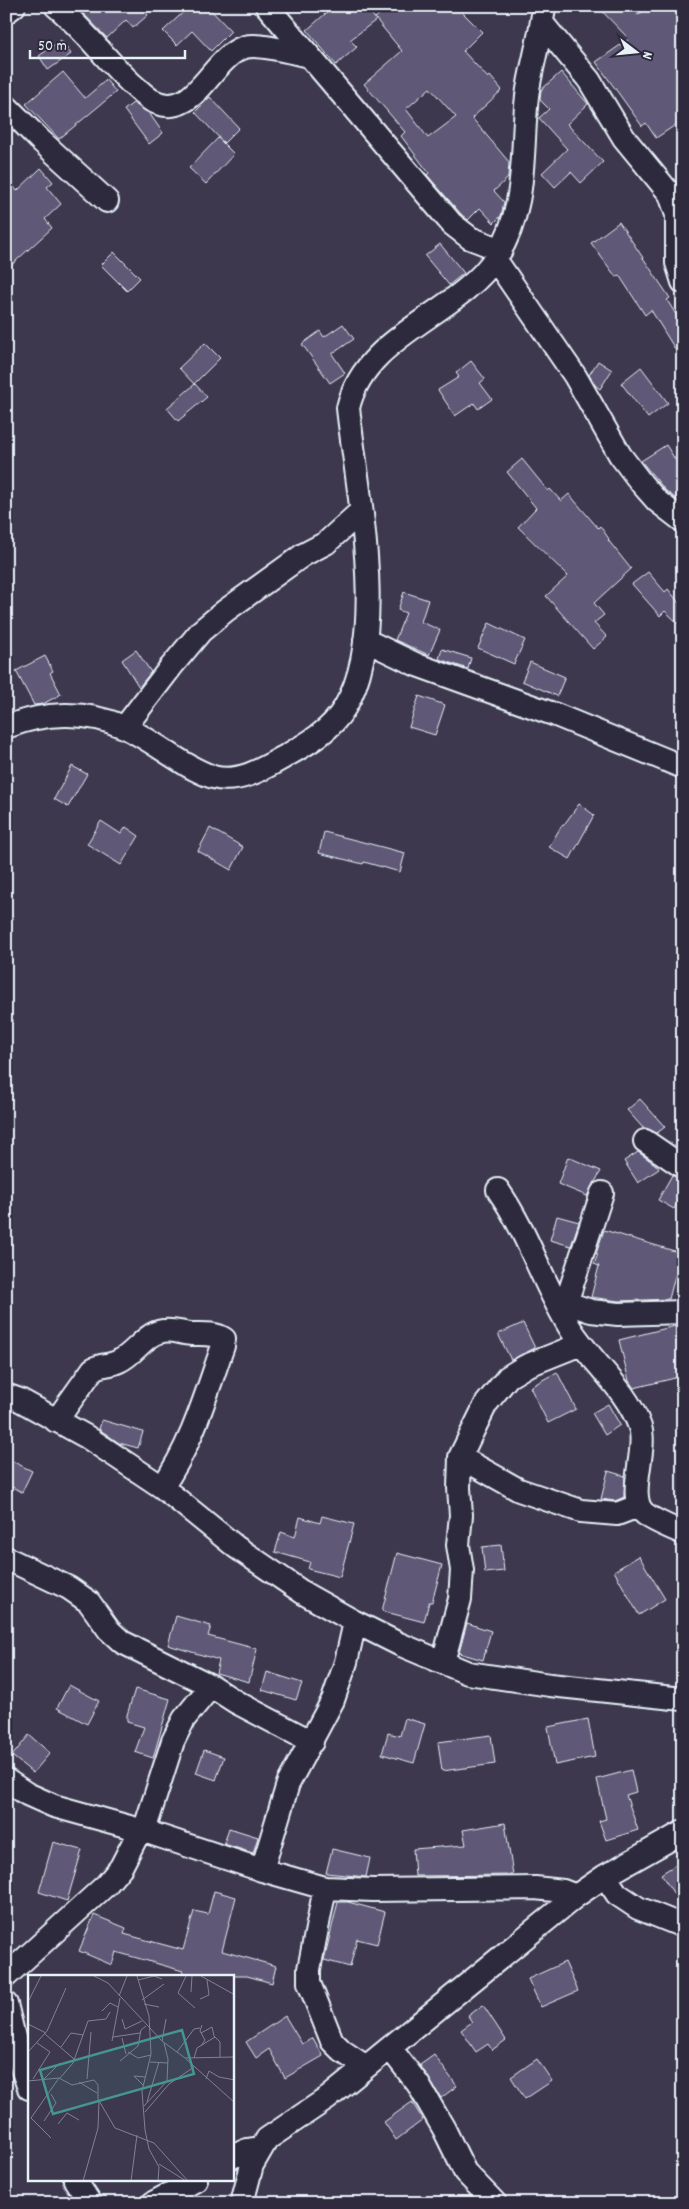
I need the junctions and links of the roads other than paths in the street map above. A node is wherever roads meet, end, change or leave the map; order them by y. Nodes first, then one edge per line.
1 (14, 6) edge
2 (56, 6) edge
3 (267, 6) edge
4 (6, 12) edge
5 (543, 15) edge
6 (309, 56) junction
7 (6, 106) edge
8 (107, 201) dead end
9 (498, 255) junction
10 (683, 282) edge
11 (360, 512) junction
12 (683, 521) edge
13 (365, 640) junction
14 (10, 723) edge
15 (125, 727) junction
16 (683, 767) edge
17 (645, 1141) dead end
18 (683, 1167) edge
19 (498, 1190) dead end
20 (602, 1193) dead end
21 (561, 1301) junction
22 (683, 1312) edge
23 (581, 1344) junction
24 (6, 1395) edge
25 (56, 1421) junction
26 (460, 1456) junction
27 (162, 1486) junction
28 (638, 1506) junction
29 (683, 1533) edge
30 (6, 1558) edge
31 (355, 1622) junction
32 (443, 1662) junction
33 (211, 1686) junction
34 (683, 1699) edge
35 (312, 1742) junction
36 (6, 1780) edge
37 (142, 1830) junction
38 (683, 1832) edge
39 (262, 1870) junction
40 (605, 1876) junction
41 (325, 1888) junction
42 (576, 1896) junction
43 (683, 1926) edge
44 (6, 1976) edge
45 (6, 2004) edge
46 (390, 2048) junction
47 (366, 2067) junction
48 (28, 2086) edge
49 (260, 2148) junction
50 (234, 2156) edge
51 (76, 2182) edge
52 (192, 2182) edge
53 (90, 2203) edge
54 (153, 2203) edge
55 (242, 2203) edge
56 (495, 2203) edge

1 - 4 street
2 - 6 street
3 - 6 street
5 - 9 street
5 - 10 street
6 - 9 street
7 - 8 street
9 - 11 street
9 - 12 street
11 - 13 street
11 - 15 street
13 - 15 street
13 - 16 street
14 - 15 street
17 - 18 street
19 - 21 street
20 - 21 street
21 - 22 street
21 - 23 street
23 - 26 street
23 - 28 street
24 - 25 street
25 - 27 street
25 - 27 street
26 - 28 street
26 - 32 street
27 - 31 street
28 - 29 street
30 - 33 street
31 - 32 street
31 - 35 street
32 - 34 street
33 - 35 street
33 - 37 street
35 - 39 street
36 - 37 street
37 - 39 street
37 - 44 street
38 - 40 street
39 - 41 street
40 - 42 street
40 - 43 street
41 - 42 street
41 - 47 street
42 - 46 street
45 - 48 street
46 - 47 street
46 - 56 street
47 - 49 street
49 - 50 street
49 - 55 street
51 - 53 street
52 - 54 street

